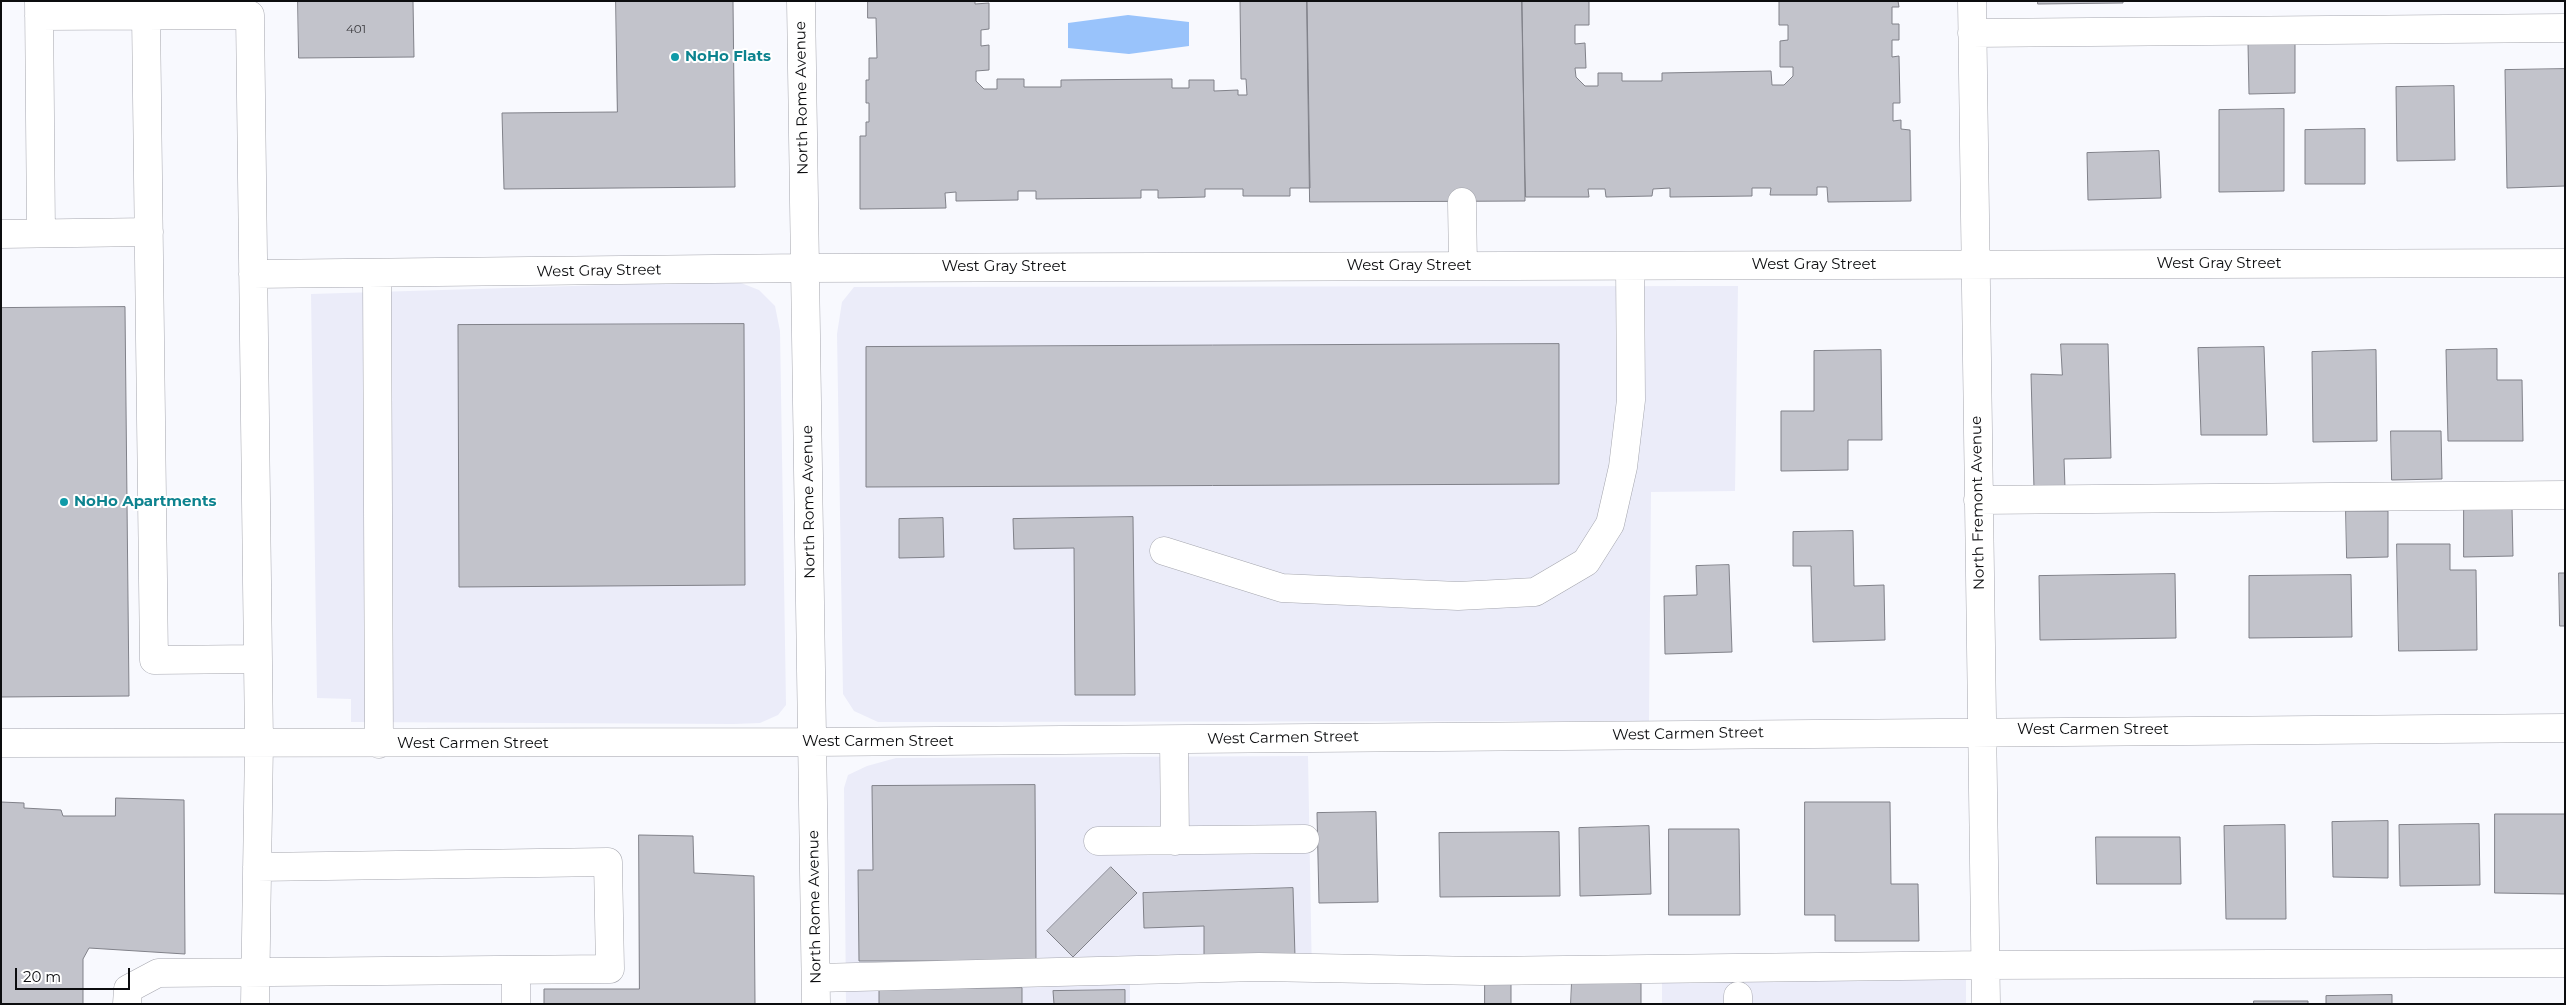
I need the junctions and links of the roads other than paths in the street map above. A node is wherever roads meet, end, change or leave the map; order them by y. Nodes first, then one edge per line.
1 (801, 1) edge
2 (1972, 1) edge
3 (39, 9) edge
4 (146, 16) junction
5 (2565, 28) edge
6 (1972, 33) junction
7 (1462, 202) dead end
8 (149, 232) junction
9 (41, 233) junction
10 (1, 234) edge
11 (2565, 263) edge
12 (1975, 265) junction
13 (1463, 266) junction
14 (1630, 266) junction
15 (805, 268) junction
16 (253, 274) junction
17 (377, 274) junction
18 (2565, 495) edge
19 (1978, 500) junction
20 (1164, 551) dead end
21 (258, 658) junction
22 (2565, 728) edge
23 (1982, 731) junction
24 (1174, 740) junction
25 (812, 742) junction
26 (1, 743) edge
27 (260, 743) junction
28 (379, 744) junction
29 (1304, 839) dead end
30 (1098, 841) dead end
31 (1175, 841) junction
32 (257, 867) junction
33 (2565, 963) edge
34 (1985, 965) junction
35 (516, 970) junction
36 (256, 972) junction
37 (816, 991) edge
38 (128, 1004) edge
39 (255, 1004) edge
40 (516, 1004) edge
41 (1986, 1004) edge

1 - 15 street, North Rome Avenue
2 - 6 street, North Fremont Avenue
3 - 4 street
3 - 9 street
4 - 8 street
4 - 16 street
5 - 6 street
6 - 12 street, North Fremont Avenue
7 - 13 street
8 - 9 street
8 - 21 street
9 - 10 street
11 - 12 street, West Gray Street
12 - 14 street, West Gray Street
12 - 19 street, North Fremont Avenue
13 - 14 street, West Gray Street
13 - 15 street, West Gray Street
14 - 20 street
15 - 17 street, West Gray Street
15 - 25 street, North Rome Avenue
16 - 17 street, West Gray Street
16 - 21 street
17 - 28 street
18 - 19 street
19 - 23 street, North Fremont Avenue
21 - 27 street
22 - 23 street, West Carmen Street
23 - 24 street, West Carmen Street
23 - 34 street, North Fremont Avenue
24 - 25 street, West Carmen Street
24 - 31 street
25 - 28 street, West Carmen Street
25 - 37 street, North Rome Avenue
26 - 27 street, West Carmen Street
27 - 28 street, West Carmen Street
27 - 32 street
29 - 31 street
30 - 31 street
32 - 35 street
32 - 36 street
33 - 34 street
34 - 37 street
34 - 41 street, North Fremont Avenue
35 - 36 street
35 - 40 street
36 - 38 street
36 - 39 street

